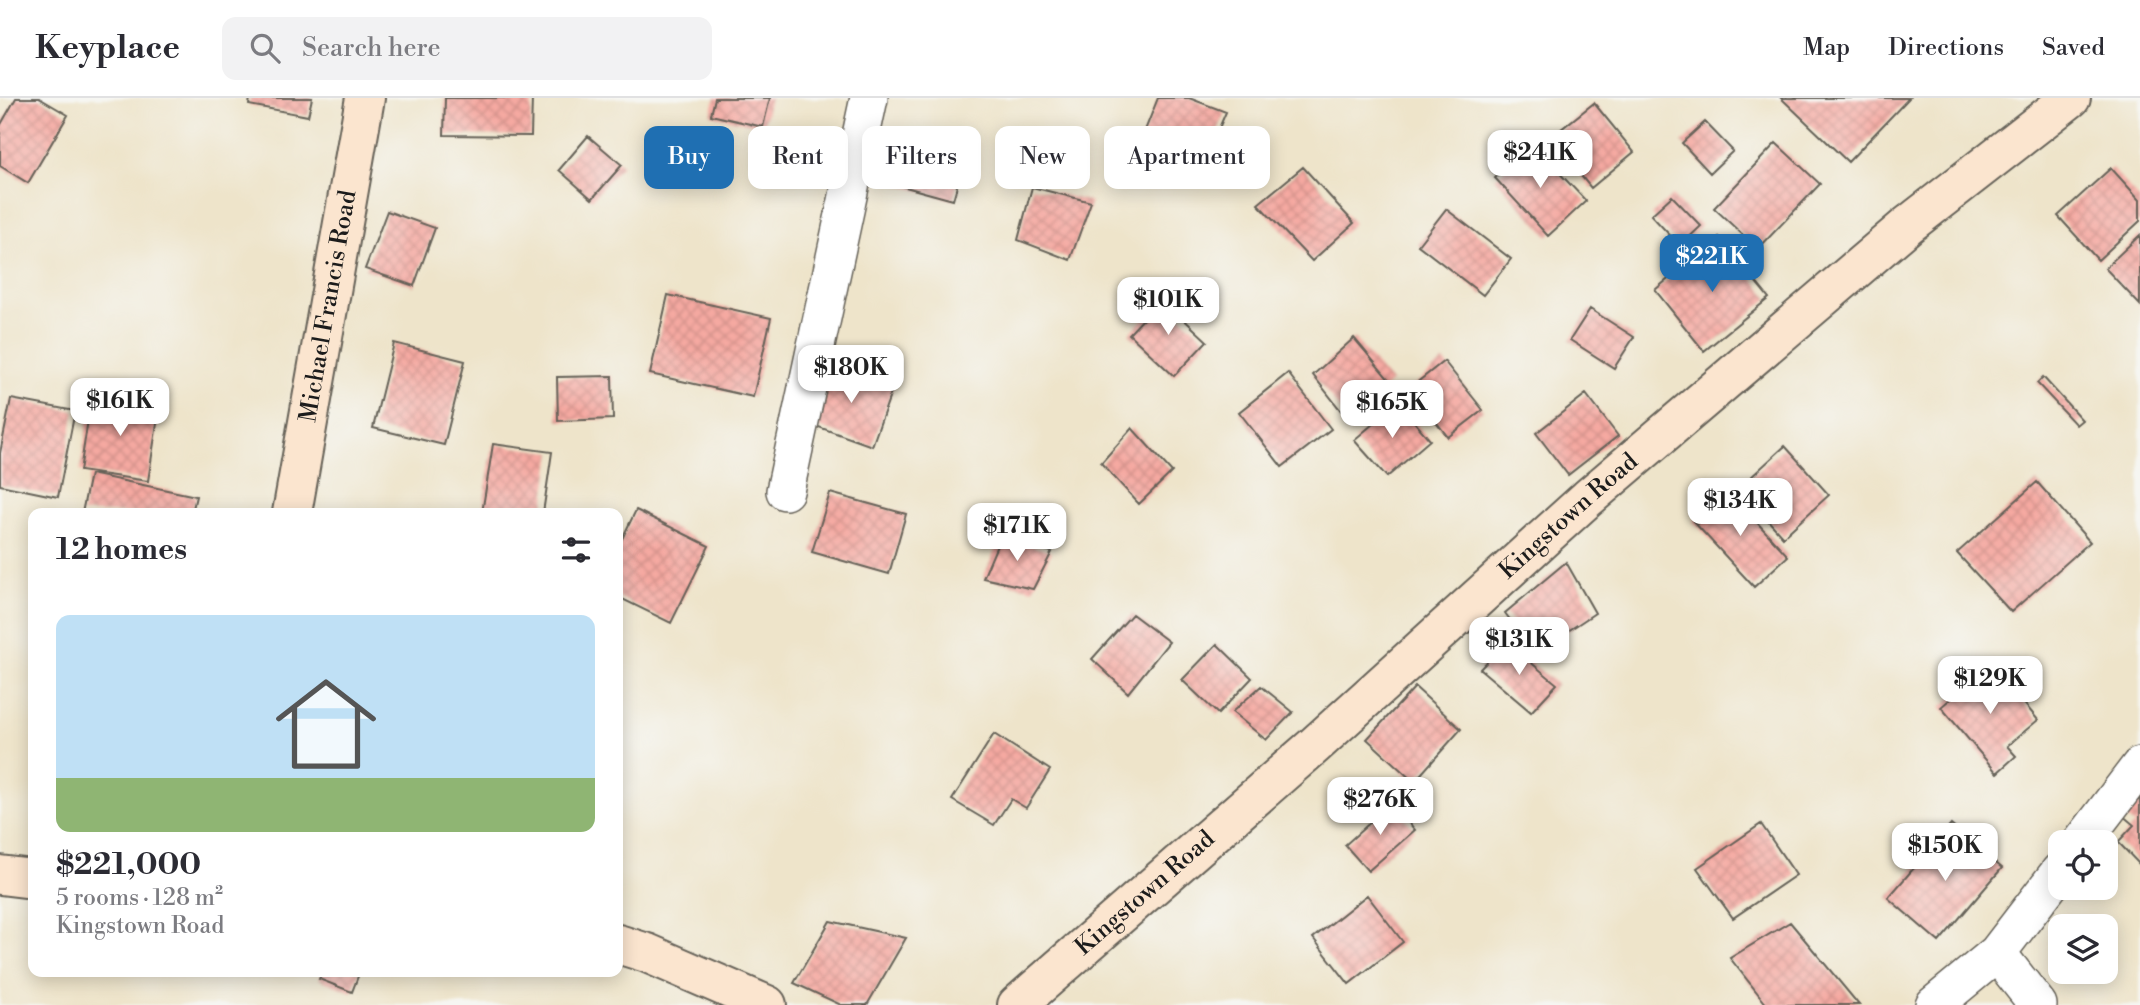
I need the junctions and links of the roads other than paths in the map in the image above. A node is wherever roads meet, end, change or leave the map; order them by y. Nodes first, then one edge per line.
1 (365, 98) edge
2 (869, 98) edge
3 (2071, 98) edge
4 (785, 491) dead end
5 (293, 508) edge
6 (2140, 766) edge
7 (2091, 830) edge
8 (0, 875) edge
9 (28, 878) edge
10 (2048, 887) edge
11 (623, 946) edge
12 (1997, 953) junction
13 (767, 1005) edge
14 (1017, 1005) edge
15 (1934, 1005) edge
16 (2038, 1005) edge

1 - 5 street, Michael Francis Road
2 - 4 street
3 - 14 street, Kingstown Road
6 - 7 street
8 - 9 street
10 - 12 street
11 - 13 street
12 - 15 street
12 - 16 street

